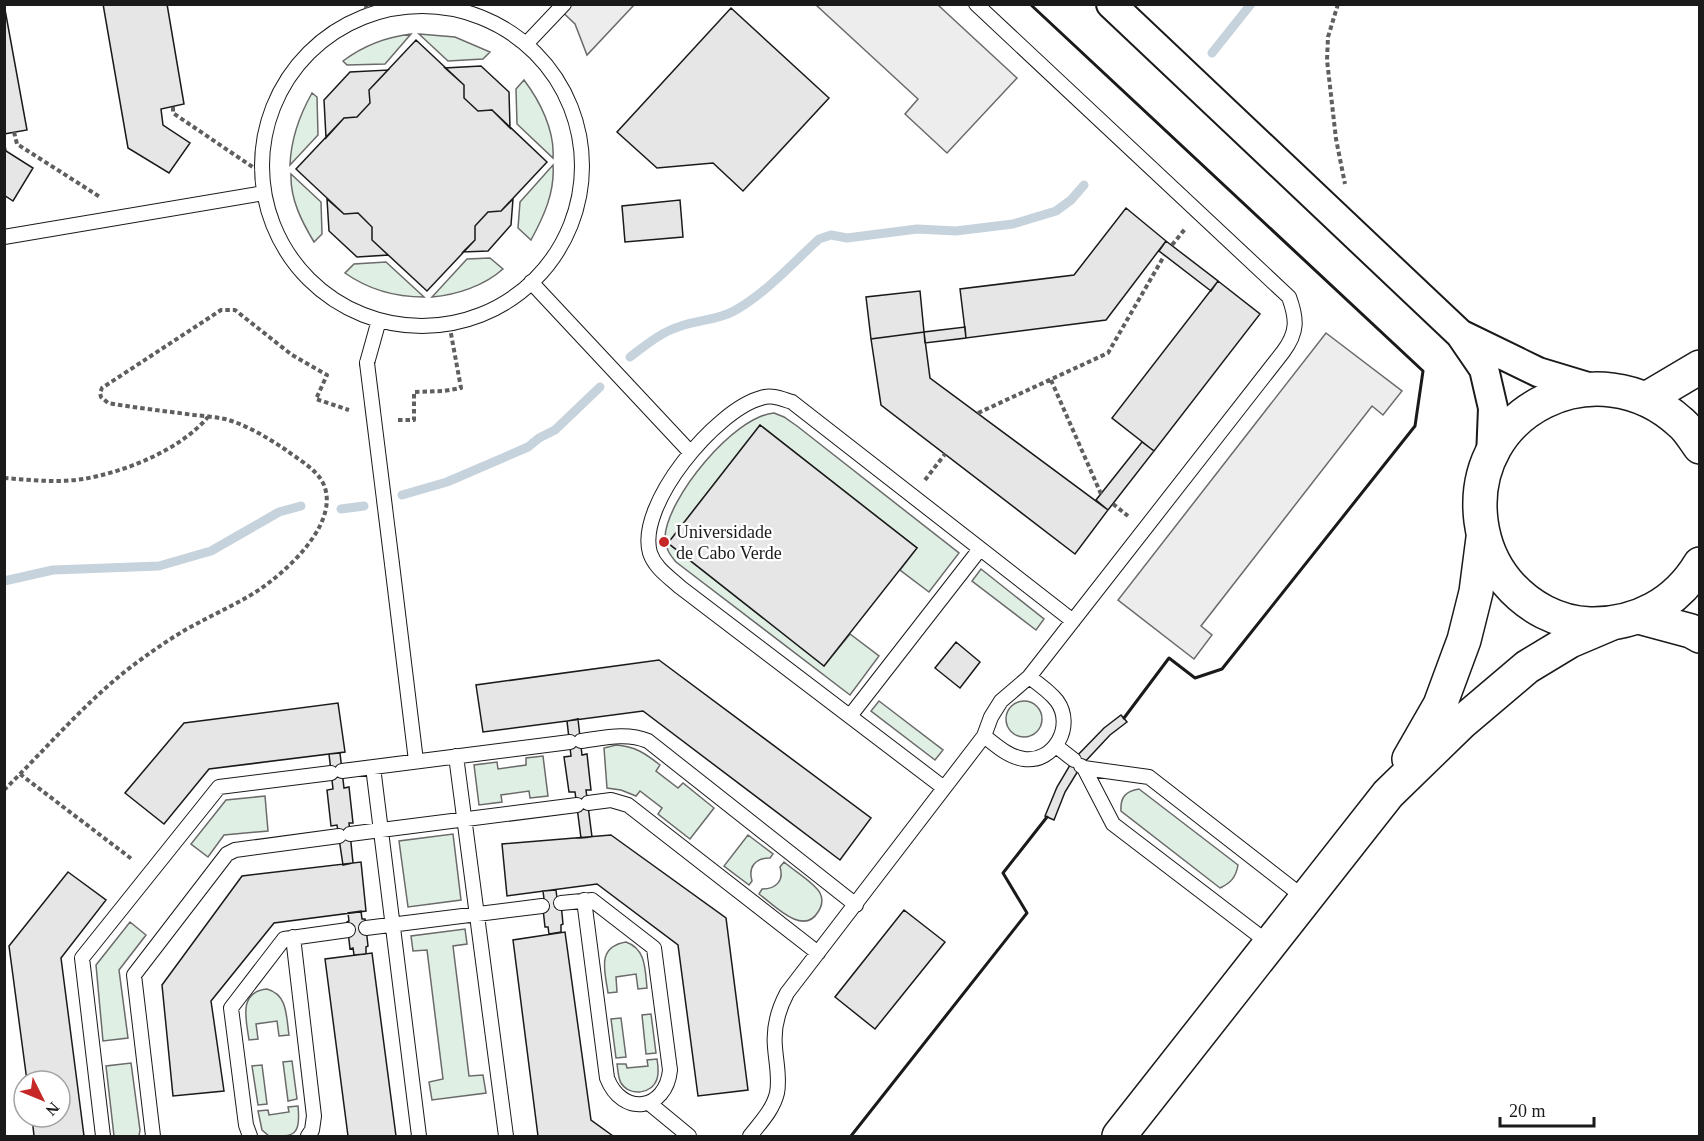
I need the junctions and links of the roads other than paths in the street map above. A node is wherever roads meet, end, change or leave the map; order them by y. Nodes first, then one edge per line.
1 (564, 4) edge
2 (976, 4) edge
3 (1111, 4) edge
4 (366, 10) edge
5 (527, 43) junction
6 (264, 193) junction
7 (4, 237) edge
8 (531, 282) junction
9 (379, 320) junction
10 (1460, 334) junction
11 (1700, 367) edge
12 (1591, 387) junction
13 (1646, 399) junction
14 (1700, 447) edge
15 (690, 452) junction
16 (1491, 458) junction
17 (1483, 538) junction
18 (980, 549) junction
19 (1700, 564) edge
20 (1073, 621) junction
21 (1625, 621) junction
22 (1700, 636) edge
23 (1029, 677) junction
24 (850, 716) junction
25 (984, 736) junction
26 (1056, 746) junction
27 (456, 756) junction
28 (416, 761) junction
29 (1080, 765) junction
30 (373, 767) junction
31 (944, 788) junction
32 (1388, 794) junction
33 (465, 819) junction
34 (381, 830) junction
35 (1306, 898) junction
36 (584, 900) junction
37 (561, 903) dead end
38 (856, 905) junction
39 (542, 906) dead end
40 (476, 914) junction
41 (393, 925) junction
42 (366, 928) dead end
43 (348, 930) dead end
44 (293, 937) junction
45 (1270, 944) junction
46 (818, 953) junction
47 (650, 1103) junction
48 (103, 1137) edge
49 (153, 1137) edge
50 (250, 1137) edge
51 (308, 1137) edge
52 (418, 1137) edge
53 (507, 1137) edge
54 (689, 1137) edge
55 (750, 1137) edge
56 (1119, 1137) edge

1 - 5 lane
2 - 20 lane
3 - 10 street
4 - 5 lane
4 - 6 lane
5 - 8 lane
6 - 7 lane
6 - 9 lane
8 - 9 lane
8 - 15 lane
9 - 28 lane, bridge
10 - 12 street
10 - 16 street
11 - 13 main road
12 - 13 main road
12 - 16 main road
13 - 14 main road
15 - 18 lane
15 - 24 lane
16 - 17 main road
17 - 21 main road
17 - 32 main road
18 - 20 lane
18 - 24 lane
19 - 21 main road
20 - 23 lane
21 - 22 main road
21 - 32 main road
23 - 25 lane
23 - 26 lane
24 - 31 lane
25 - 26 lane
25 - 31 lane
26 - 29 lane
27 - 28 lane
27 - 33 lane
27 - 38 lane
28 - 30 lane
29 - 35 lane
29 - 45 lane
30 - 34 lane
30 - 48 lane
31 - 38 lane
32 - 35 main road
33 - 34 lane
33 - 40 lane
33 - 46 lane
34 - 41 lane
34 - 49 lane
35 - 45 main road
36 - 37 lane
36 - 47 lane
36 - 47 lane
38 - 46 lane
39 - 40 lane
40 - 41 lane
40 - 53 lane
41 - 42 lane
41 - 52 lane
43 - 44 lane
44 - 50 lane
44 - 51 lane
45 - 56 main road
46 - 55 lane
47 - 54 lane

